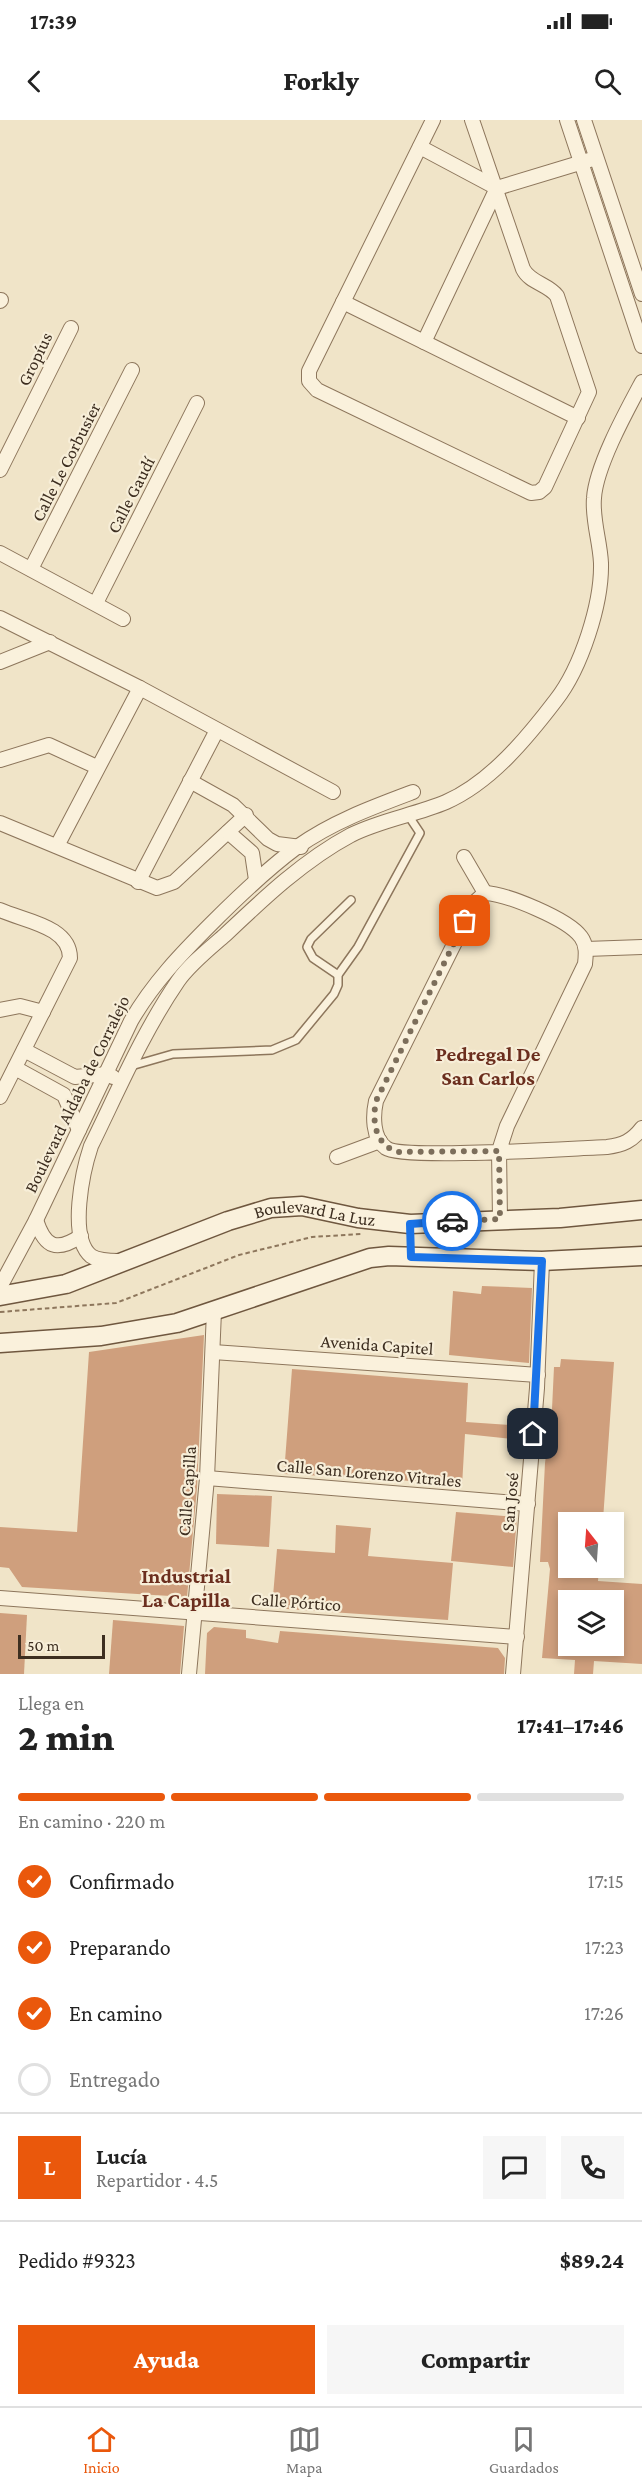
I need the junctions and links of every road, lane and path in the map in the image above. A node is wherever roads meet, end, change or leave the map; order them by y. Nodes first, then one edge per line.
1 (433, 120) edge
2 (472, 120) edge
3 (567, 120) edge
4 (584, 120) edge
5 (420, 147) junction
6 (596, 158) junction
7 (581, 163) junction
8 (497, 188) junction
9 (633, 266) junction
10 (617, 272) junction
11 (642, 294) edge
12 (343, 302) junction
13 (71, 328) dead end
14 (424, 342) junction
15 (642, 346) edge
16 (132, 370) dead end
17 (642, 382) edge
18 (197, 403) dead end
19 (578, 418) junction
20 (0, 470) edge
21 (0, 553) edge
22 (31, 570) junction
23 (96, 603) junction
24 (0, 618) edge
25 (123, 619) dead end
26 (50, 642) junction
27 (0, 662) edge
28 (140, 688) junction
29 (217, 730) junction
30 (0, 760) edge
31 (98, 767) junction
32 (190, 781) junction
33 (333, 792) dead end
34 (413, 792) dead end
35 (408, 814) junction
36 (246, 815) junction
37 (0, 823) edge
38 (228, 832) junction
39 (268, 839) junction
40 (57, 846) junction
41 (299, 846) junction
42 (252, 853) junction
43 (318, 856) junction
44 (464, 857) dead end
45 (256, 880) junction
46 (138, 882) junction
47 (485, 893) junction
48 (351, 900) dead end
49 (3, 914) edge
50 (642, 947) edge
51 (586, 949) junction
52 (338, 975) junction
53 (0, 1010) edge
54 (43, 1012) junction
55 (24, 1050) junction
56 (130, 1066) junction
57 (15, 1068) junction
58 (107, 1074) junction
59 (75, 1077) junction
60 (122, 1082) junction
61 (64, 1095) junction
62 (0, 1097) edge
63 (642, 1128) edge
64 (79, 1130) junction
65 (380, 1141) junction
66 (499, 1151) junction
67 (337, 1156) dead end
68 (642, 1210) edge
69 (500, 1219) junction
70 (36, 1220) junction
71 (410, 1224) junction
72 (81, 1236) junction
73 (642, 1256) edge
74 (411, 1257) junction
75 (127, 1261) junction
76 (542, 1261) junction
77 (0, 1287) edge
78 (0, 1296) edge
79 (214, 1311) junction
80 (0, 1343) edge
81 (213, 1352) junction
82 (538, 1375) junction
83 (207, 1478) junction
84 (528, 1504) junction
85 (0, 1598) edge
86 (196, 1613) junction
87 (517, 1637) junction
88 (189, 1674) edge
89 (513, 1674) edge

1 - 5 street
2 - 8 street
3 - 7 street
4 - 6 street
5 - 8 street
5 - 12 street
6 - 7 street
6 - 9 street
7 - 8 street
7 - 10 street
8 - 14 street
8 - 19 street
9 - 10 street
9 - 11 street
10 - 15 street
12 - 14 street
12 - 19 street
13 - 20 street, Gropíus
14 - 19 street
16 - 22 street, Calle Le Corbusier
17 - 35 street, Boulevard Aldaba de Corralejo
18 - 23 street, Calle Gaudí
21 - 22 street
22 - 23 street
23 - 25 street
24 - 26 street
26 - 27 street
26 - 28 street
28 - 29 street
28 - 31 street
29 - 32 street
29 - 33 street
30 - 31 street
31 - 40 street
32 - 36 street
32 - 46 street
34 - 41 street, Boulevard Aldaba de Corralejo
35 - 43 street, Boulevard Aldaba de Corralejo
35 - 52 lane
36 - 38 street
36 - 39 street
37 - 40 street
38 - 42 street
38 - 46 street
39 - 41 street
39 - 42 street
40 - 46 street
41 - 43 street
41 - 45 street, Boulevard Aldaba de Corralejo
42 - 45 street
43 - 56 street, Boulevard Aldaba de Corralejo
44 - 47 street
45 - 58 street, Boulevard Aldaba de Corralejo
47 - 51 street
47 - 65 street
48 - 52 lane
49 - 54 street
50 - 51 street
51 - 66 street
52 - 56 lane
53 - 54 street
54 - 55 street
55 - 57 street
55 - 59 street
56 - 60 street, Boulevard Aldaba de Corralejo
57 - 61 street
57 - 62 street
58 - 59 street
58 - 60 street
58 - 64 street, Boulevard Aldaba de Corralejo
59 - 61 street
60 - 72 street, Boulevard Aldaba de Corralejo
61 - 64 street
63 - 66 street
64 - 70 street, Boulevard Aldaba de Corralejo
65 - 66 street
65 - 67 street
66 - 69 street
68 - 69 main road, Boulevard La Luz
69 - 71 main road, Boulevard La Luz
70 - 72 street
70 - 77 street, Boulevard Aldaba de Corralejo
71 - 74 main road
71 - 75 main road, Boulevard La Luz
72 - 75 street
73 - 76 main road, Boulevard La Luz
74 - 76 main road, Boulevard La Luz
74 - 79 main road, Boulevard La Luz
75 - 78 main road, Boulevard La Luz
76 - 82 street, San José
79 - 80 main road, Boulevard La Luz
79 - 81 street, Calle Capilla
81 - 82 street, Avenida Capitel
81 - 83 street, Calle Capilla
82 - 84 street, San José
83 - 84 street, Calle San Lorenzo Vitrales
83 - 86 street, Calle Capilla
84 - 87 street, San José
85 - 86 street, Calle Pórtico
86 - 87 street, Calle Pórtico
86 - 88 street, Calle Capilla
87 - 89 street, San José

